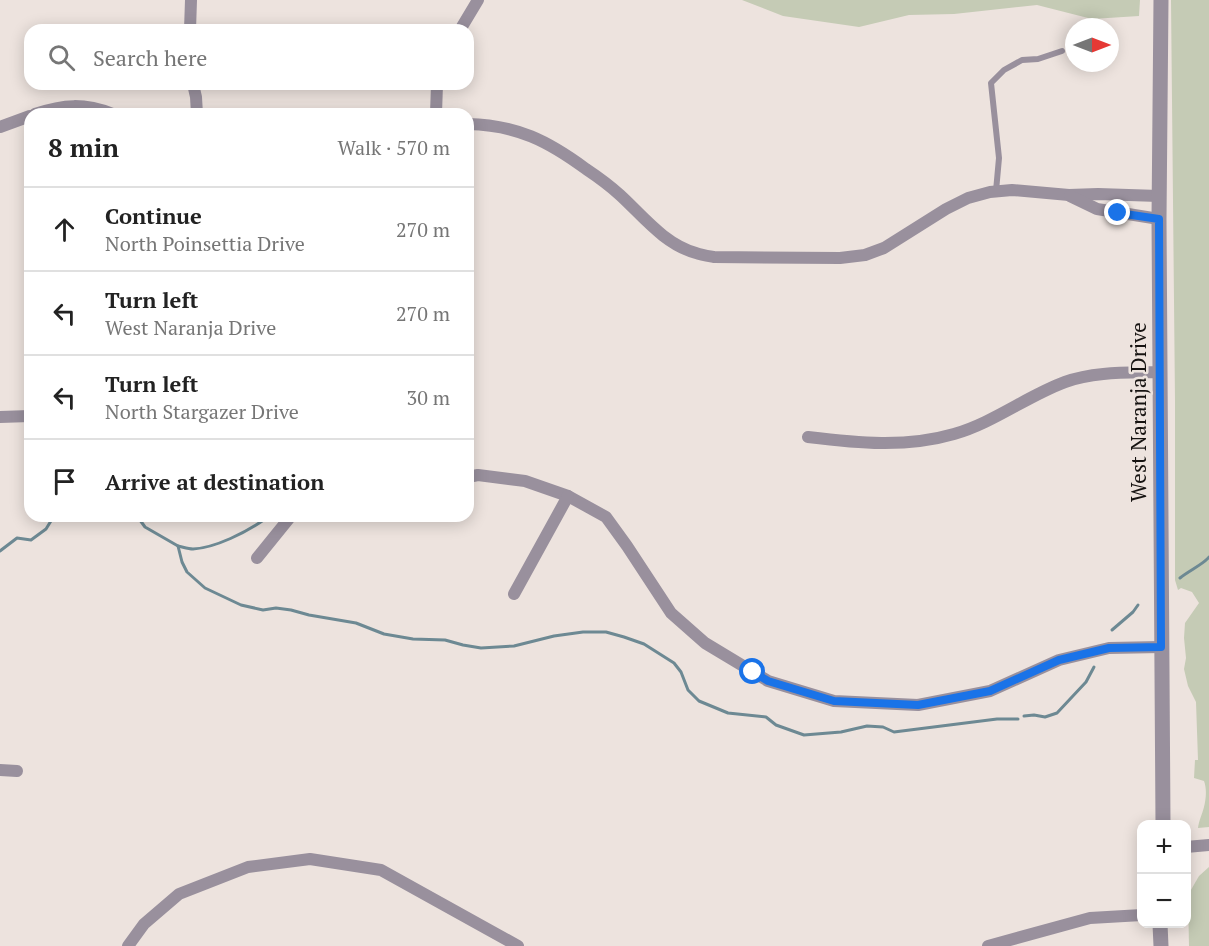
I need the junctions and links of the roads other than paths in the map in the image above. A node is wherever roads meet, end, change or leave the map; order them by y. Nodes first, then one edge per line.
1 (191, 0) edge
2 (478, 0) edge
3 (1161, 0) edge
4 (190, 24) edge
5 (464, 24) edge
6 (1062, 51) dead end
7 (194, 90) edge
8 (437, 90) edge
9 (52, 108) edge
10 (92, 108) edge
11 (197, 108) edge
12 (436, 108) edge
13 (24, 118) edge
14 (474, 124) edge
15 (0, 127) edge
16 (996, 191) junction
17 (1069, 195) junction
18 (1159, 196) junction
19 (1159, 219) junction
20 (1161, 372) junction
21 (24, 416) edge
22 (0, 417) edge
23 (808, 437) dead end
24 (474, 476) edge
25 (568, 496) junction
26 (286, 522) edge
27 (257, 558) dead end
28 (514, 594) dead end
29 (1161, 647) junction
30 (0, 770) edge
31 (17, 771) dead end
32 (1163, 820) edge
33 (1209, 844) edge
34 (1191, 846) edge
35 (1137, 915) edge
36 (1161, 928) edge
37 (128, 946) edge
38 (518, 946) edge
39 (988, 946) edge
40 (1161, 946) edge

1 - 4 street
2 - 5 street
3 - 18 street, West Naranja Drive
6 - 16 lane
7 - 11 street
8 - 12 street
9 - 10 street
13 - 15 street
14 - 16 street
16 - 17 street
17 - 18 street
17 - 19 street
18 - 19 street, West Naranja Drive
19 - 20 street, West Naranja Drive
20 - 23 street
20 - 29 street, West Naranja Drive
21 - 22 street
24 - 25 street
25 - 28 street
25 - 29 street
26 - 27 street
29 - 32 street, West Naranja Drive
30 - 31 street
33 - 34 street
35 - 39 street
36 - 40 street
37 - 38 street

